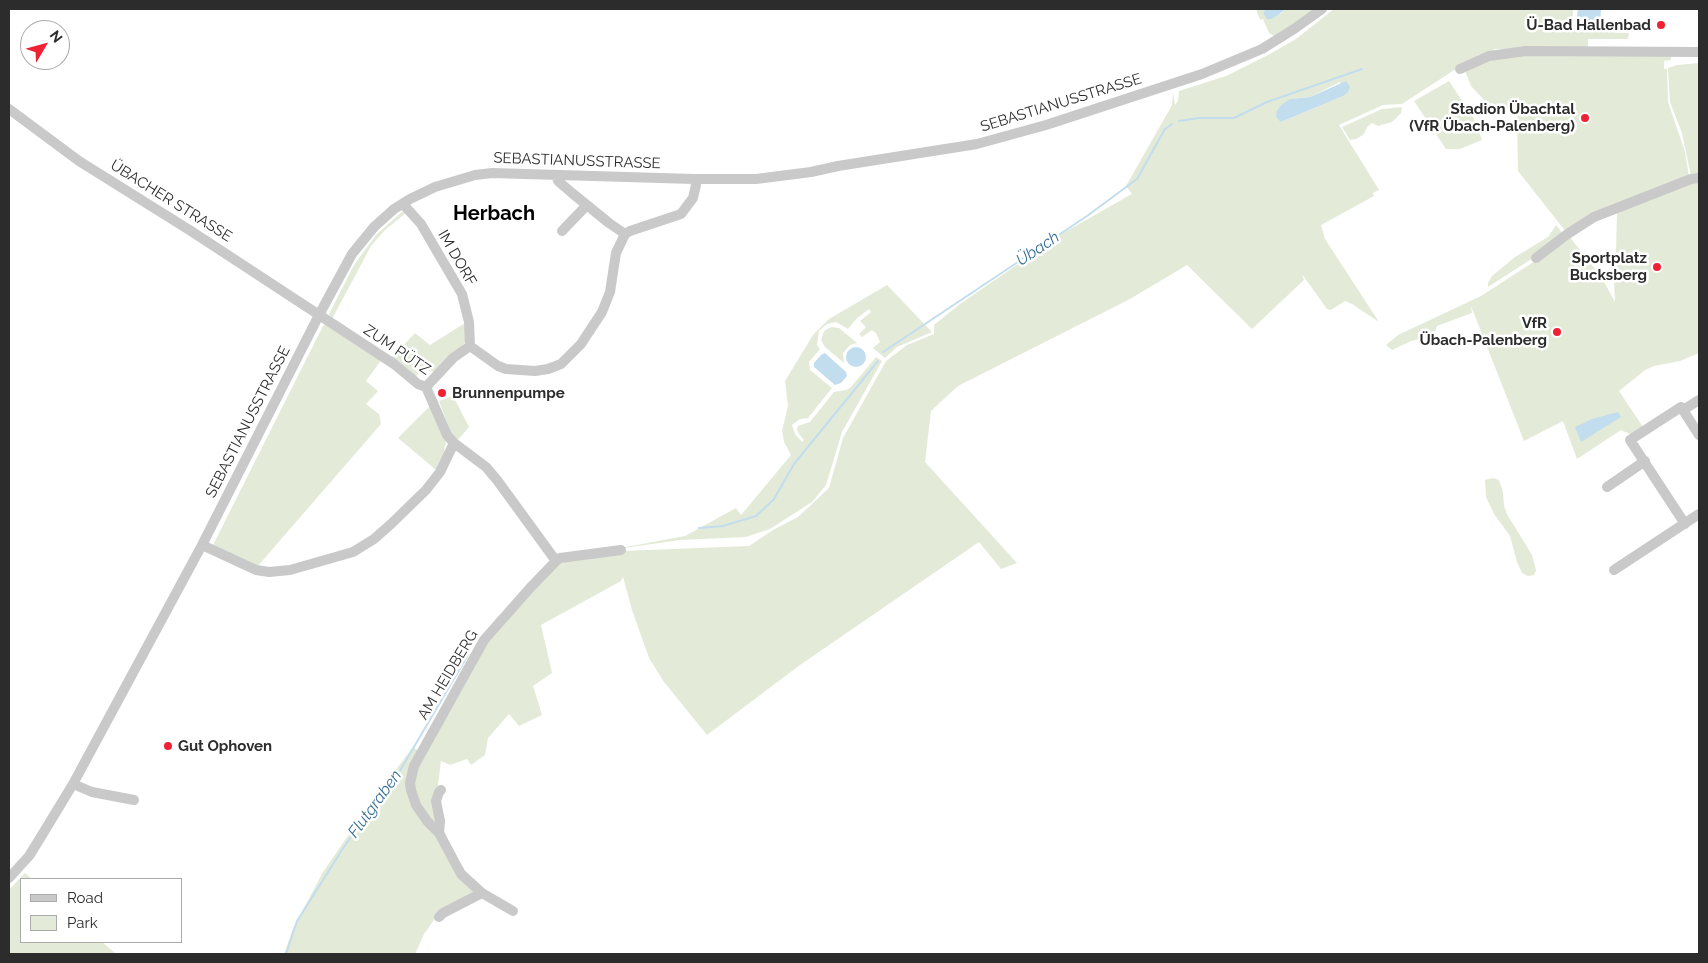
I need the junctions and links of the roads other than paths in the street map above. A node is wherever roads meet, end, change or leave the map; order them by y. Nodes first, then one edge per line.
1 (1322, 9) edge
2 (1699, 52) edge
3 (1460, 68) dead end
4 (9, 109) edge
5 (556, 175) junction
6 (1699, 178) edge
7 (694, 179) junction
8 (403, 204) junction
9 (587, 205) junction
10 (562, 231) dead end
11 (625, 234) junction
12 (1536, 258) dead end
13 (319, 316) junction
14 (470, 346) junction
15 (426, 387) junction
16 (1699, 400) edge
17 (1683, 410) junction
18 (1699, 435) edge
19 (454, 443) junction
20 (1644, 461) junction
21 (1608, 488) dead end
22 (1699, 514) edge
23 (1685, 524) junction
24 (202, 545) junction
25 (621, 550) dead end
26 (556, 560) junction
27 (1614, 570) dead end
28 (73, 784) junction
29 (441, 790) dead end
30 (134, 800) dead end
31 (439, 833) junction
32 (9, 878) edge
33 (482, 893) junction
34 (513, 911) dead end
35 (439, 917) dead end

1 - 7 street, SEBASTIANUSSTRASSE
2 - 3 street
4 - 13 street, ÜBACHER STRASSE
5 - 7 street, SEBASTIANUSSTRASSE
5 - 8 street, SEBASTIANUSSTRASSE
5 - 9 street
6 - 12 street
7 - 11 street
8 - 13 street, SEBASTIANUSSTRASSE
8 - 14 street, IM DORF
9 - 10 street
9 - 11 street
11 - 14 street
13 - 15 street, ZUM PÜTZ
13 - 24 street, SEBASTIANUSSTRASSE
14 - 15 street
15 - 19 street, ZUM PÜTZ
16 - 17 street
17 - 18 street
17 - 20 street
19 - 24 street
19 - 26 street, ZUM PÜTZ
20 - 21 street
20 - 23 street
22 - 23 street
23 - 27 street
24 - 28 street, SEBASTIANUSSTRASSE
25 - 26 street
26 - 31 street, AM HEIDBERG
28 - 30 street
28 - 32 street, SEBASTIANUSSTRASSE
29 - 31 street
31 - 33 street
33 - 34 street
33 - 35 street

